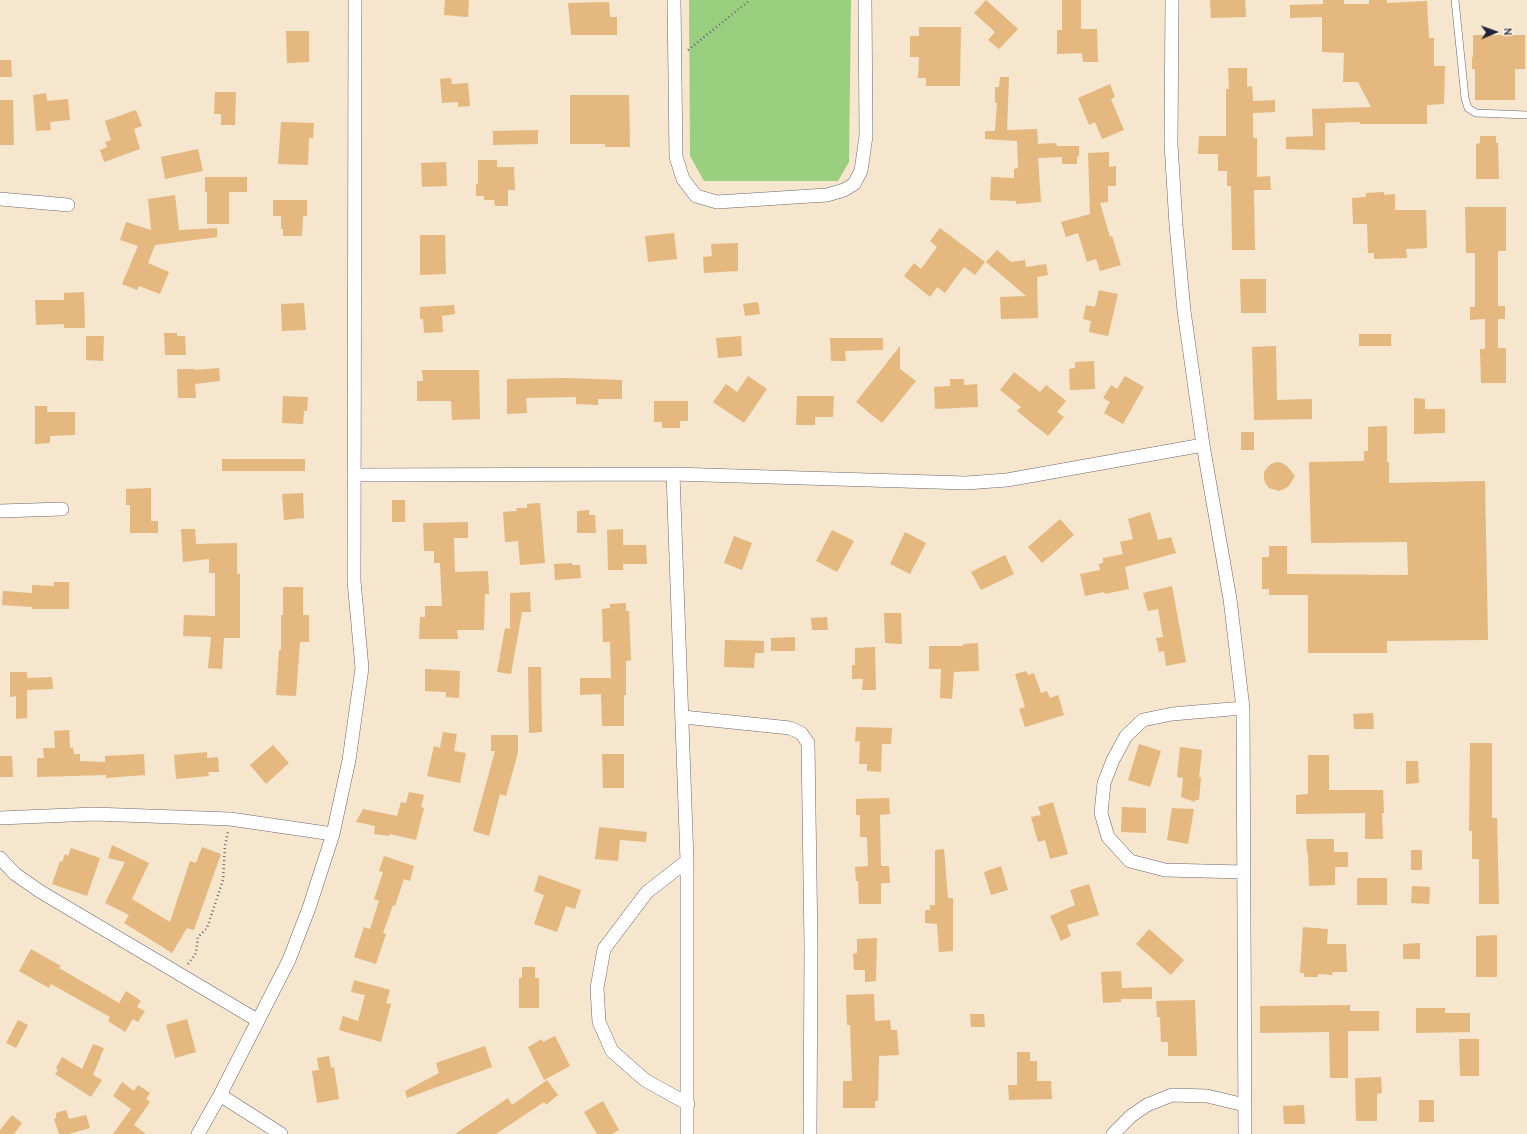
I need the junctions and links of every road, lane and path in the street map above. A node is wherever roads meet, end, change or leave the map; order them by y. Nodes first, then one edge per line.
1 (355, 0) edge
2 (674, 0) edge
3 (750, 0) edge
4 (865, 0) edge
5 (1172, 0) edge
6 (1455, 0) edge
7 (675, 61) junction
8 (1527, 115) edge
9 (0, 199) edge
10 (68, 205) dead end
11 (1203, 444) junction
12 (673, 474) junction
13 (354, 475) junction
14 (62, 509) dead end
15 (0, 511) edge
16 (1243, 708) junction
17 (683, 717) junction
18 (0, 818) edge
19 (230, 819) junction
20 (333, 834) junction
21 (0, 858) edge
22 (687, 861) junction
23 (1243, 872) junction
24 (178, 975) junction
25 (257, 1020) junction
26 (220, 1095) junction
27 (688, 1104) junction
28 (1245, 1105) junction
29 (198, 1134) edge
30 (280, 1134) edge
31 (687, 1134) edge
32 (810, 1134) edge
33 (1113, 1134) edge
34 (1245, 1134) edge

1 - 13 street
2 - 7 street
3 - 7 path
4 - 7 street
5 - 11 street
6 - 8 lane
9 - 10 street
11 - 12 street
11 - 16 street
12 - 13 street
12 - 17 street
13 - 20 street
14 - 15 street
16 - 23 street
16 - 23 street
17 - 22 street
17 - 32 street
18 - 19 street
19 - 20 street
19 - 24 path
20 - 25 street
21 - 24 street
22 - 27 street
22 - 27 street
23 - 28 street
24 - 25 street
25 - 26 street
26 - 29 street
26 - 30 street
27 - 31 street
28 - 33 street
28 - 34 street

